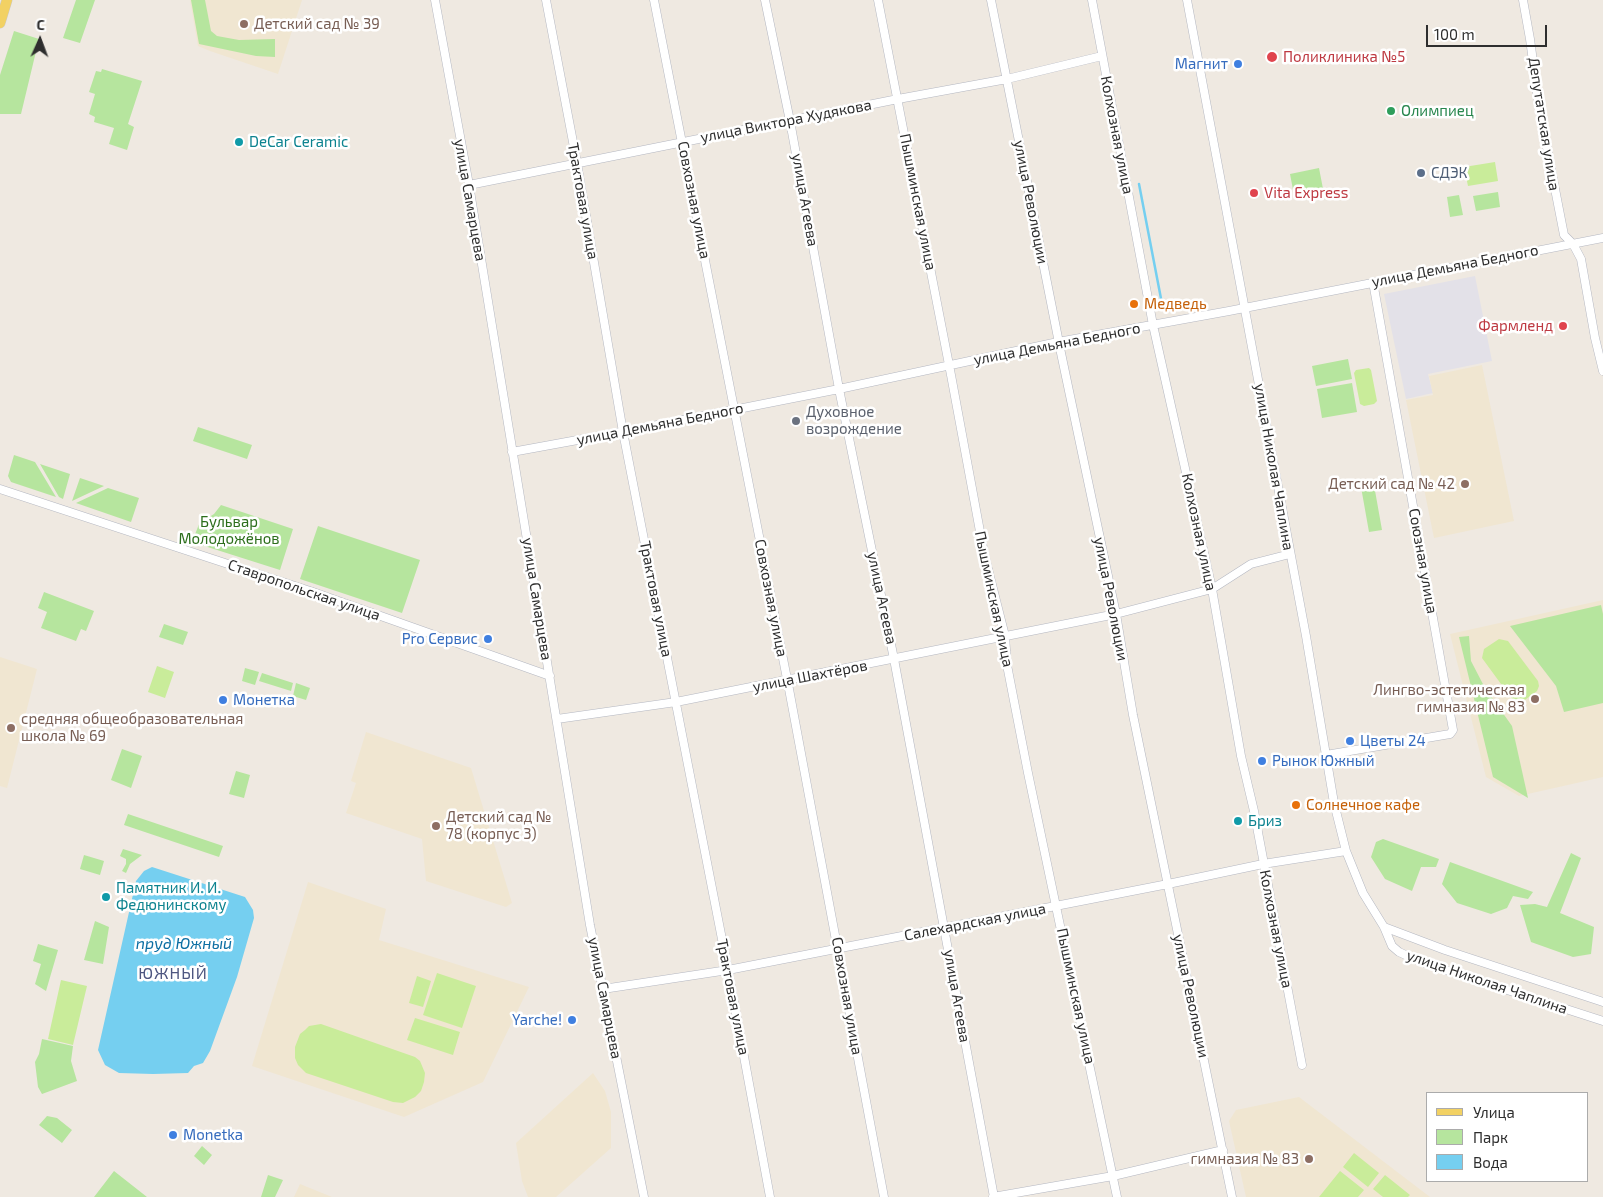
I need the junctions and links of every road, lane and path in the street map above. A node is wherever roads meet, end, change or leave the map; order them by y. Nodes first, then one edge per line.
1 (7, 0) edge
2 (435, 0) edge
3 (546, 0) edge
4 (654, 0) edge
5 (765, 0) edge
6 (878, 0) edge
7 (991, 0) edge
8 (1092, 0) edge
9 (1187, 0) edge
10 (1523, 0) edge
11 (0, 23) edge
12 (1102, 56) junction
13 (1006, 79) junction
14 (898, 99) junction
15 (790, 121) junction
16 (683, 142) junction
17 (577, 162) junction
18 (469, 185) junction
19 (1603, 238) edge
20 (1573, 244) junction
21 (1373, 282) junction
22 (1245, 308) junction
23 (1153, 325) junction
24 (1058, 342) junction
25 (949, 365) junction
26 (1603, 372) edge
27 (839, 388) junction
28 (733, 409) junction
29 (623, 432) junction
30 (512, 452) junction
31 (0, 489) edge
32 (1290, 554) junction
33 (1212, 589) junction
34 (1116, 614) junction
35 (1005, 636) junction
36 (894, 659) junction
37 (550, 676) junction
38 (787, 680) junction
39 (676, 702) junction
40 (557, 719) junction
41 (1326, 756) junction
42 (1346, 851) junction
43 (1263, 864) junction
44 (1168, 884) junction
45 (1057, 906) junction
46 (1384, 927) junction
47 (944, 928) junction
48 (838, 948) junction
49 (728, 970) junction
50 (603, 989) junction
51 (1603, 1002) edge
52 (1603, 1021) edge
53 (1302, 1065) dead end
54 (1223, 1150) junction
55 (1113, 1176) junction
56 (644, 1197) edge
57 (770, 1197) edge
58 (884, 1197) edge
59 (993, 1197) edge
60 (1117, 1197) edge
61 (1232, 1197) edge

1 - 11 main road
2 - 18 street, улица Самарцева
3 - 17 street, Трактовая улица
4 - 16 street, Совхозная улица
5 - 15 street, улица Агеева
6 - 14 street, Пышминская улица
7 - 13 street, улица Революции
8 - 12 street, Колхозная улица
9 - 22 street, улица Николая Чаплина
10 - 20 street, Депутатская улица
12 - 13 street, улица Виктора Худякова
12 - 23 street, Колхозная улица
13 - 14 street, улица Виктора Худякова
13 - 24 street, улица Революции
14 - 15 street, улица Виктора Худякова
14 - 25 street, Пышминская улица
15 - 16 street, улица Виктора Худякова
15 - 27 street, улица Агеева
16 - 17 street, улица Виктора Худякова
16 - 28 street, Совхозная улица
17 - 18 street, улица Виктора Худякова
17 - 29 street, Трактовая улица
18 - 30 street, улица Самарцева
19 - 20 street, улица Демьяна Бедного
20 - 21 street, улица Демьяна Бедного
20 - 26 street, Депутатская улица
21 - 22 street, улица Демьяна Бедного
21 - 41 street, Союзная улица
22 - 23 street, улица Демьяна Бедного
22 - 32 street, улица Николая Чаплина
23 - 24 street, улица Демьяна Бедного
23 - 33 street, Колхозная улица
24 - 25 street, улица Демьяна Бедного
24 - 34 street, улица Революции
25 - 27 street, улица Демьяна Бедного
25 - 35 street, Пышминская улица
27 - 28 street, улица Демьяна Бедного
27 - 36 street, улица Агеева
28 - 29 street, улица Демьяна Бедного
28 - 38 street, Совхозная улица
29 - 30 street, улица Демьяна Бедного
29 - 39 street, Трактовая улица
30 - 37 street, улица Самарцева
31 - 37 street, Ставропольская улица
32 - 33 street, улица Шахтёров
32 - 41 street, улица Николая Чаплина
33 - 34 street, улица Шахтёров
33 - 43 street, Колхозная улица
34 - 35 street, улица Шахтёров
34 - 44 street, улица Революции
35 - 36 street, улица Шахтёров
35 - 45 street, Пышминская улица
36 - 38 street, улица Шахтёров
36 - 47 street, улица Агеева
37 - 40 street, улица Самарцева
38 - 39 street, улица Шахтёров
38 - 48 street, Совхозная улица
39 - 40 street, улица Шахтёров
39 - 49 street, Трактовая улица
40 - 50 street, улица Самарцева
41 - 42 street, улица Николая Чаплина
42 - 43 street, Салехардская улица
42 - 46 street, улица Николая Чаплина
43 - 44 street, Салехардская улица
43 - 53 street, Колхозная улица
44 - 45 street, Салехардская улица
44 - 54 street, улица Революции
45 - 47 street, Салехардская улица
45 - 55 street, Пышминская улица
46 - 51 street, улица Николая Чаплина
46 - 52 street, улица Николая Чаплина
47 - 48 street, Салехардская улица
47 - 59 street, улица Агеева
48 - 49 street, Салехардская улица
48 - 58 street, Совхозная улица
49 - 50 street, Салехардская улица
49 - 57 street, Трактовая улица
50 - 56 street, улица Самарцева
54 - 55 street
54 - 61 street, улица Революции
55 - 59 street
55 - 60 street, Пышминская улица

